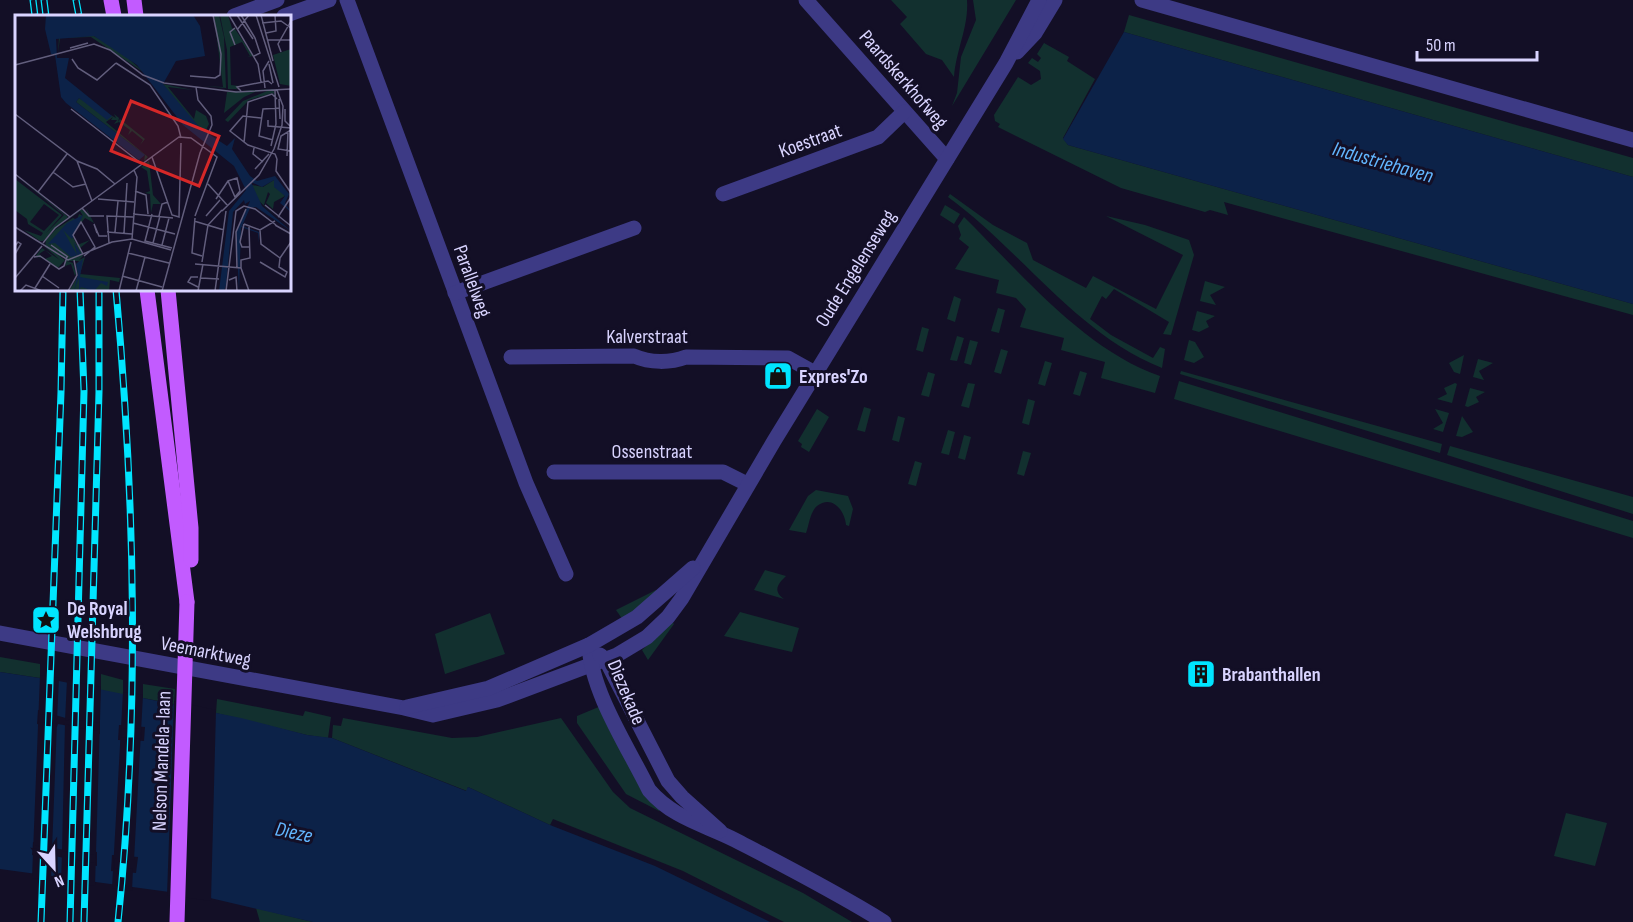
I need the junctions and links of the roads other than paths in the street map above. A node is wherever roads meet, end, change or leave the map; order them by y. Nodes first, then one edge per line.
1 (111, 0) edge
2 (134, 0) edge
3 (277, 0) edge
4 (329, 0) edge
5 (347, 0) edge
6 (806, 0) edge
7 (1039, 0) edge
8 (1055, 0) edge
9 (1142, 0) edge
10 (114, 15) edge
11 (136, 15) edge
12 (237, 15) edge
13 (287, 15) edge
14 (1006, 63) junction
15 (904, 112) junction
16 (1633, 140) edge
17 (947, 159) junction
18 (723, 194) dead end
19 (634, 228) dead end
20 (147, 291) edge
21 (168, 291) edge
22 (455, 293) junction
23 (511, 357) dead end
24 (815, 373) junction
25 (554, 472) dead end
26 (747, 484) junction
27 (704, 557) junction
28 (566, 574) dead end
29 (187, 602) junction
30 (0, 633) edge
31 (589, 645) junction
32 (606, 660) junction
33 (590, 666) junction
34 (404, 708) junction
35 (724, 834) junction
36 (177, 922) edge
37 (884, 922) edge

1 - 10 main road
2 - 11 main road
3 - 12 street
4 - 13 street
5 - 22 street, Parallelweg
6 - 15 street, Paardskerkhofweg
7 - 14 street, Oude Engelenseweg
8 - 14 street
9 - 16 street
14 - 17 street, Oude Engelenseweg
15 - 17 street, Paardskerkhofweg
15 - 18 street, Koestraat
17 - 24 street, Oude Engelenseweg
19 - 22 street
20 - 29 main road, Nelson Mandela-laan
21 - 29 main road, Nelson Mandela-laan
22 - 28 street, Parallelweg
23 - 24 street, Kalverstraat
24 - 26 street, Oude Engelenseweg
25 - 26 street, Ossenstraat
26 - 27 street, Oude Engelenseweg
27 - 31 street, Oude Engelenseweg
27 - 32 street, Oude Engelenseweg
29 - 36 main road, Nelson Mandela-laan, bridge
30 - 34 street, Veemarktweg
31 - 32 street, Diezekade
31 - 33 street, Diezekade
31 - 34 street, Veemarktweg
32 - 33 street, Oude Engelenseweg
32 - 35 street, Diezekade
33 - 34 street, Veemarktweg
33 - 35 street, Diezekade
35 - 37 street, Diezekade

